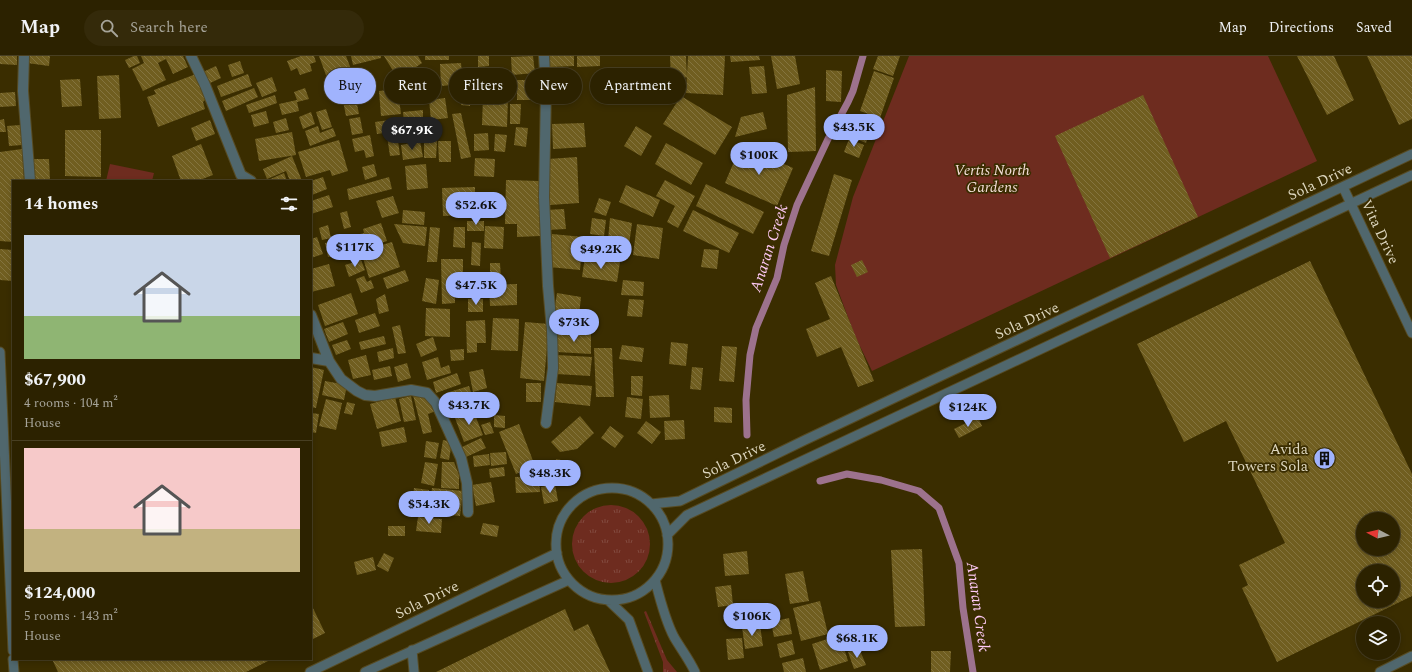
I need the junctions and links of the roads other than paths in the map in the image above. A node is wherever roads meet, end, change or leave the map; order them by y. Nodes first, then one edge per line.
1 (24, 56) edge
2 (191, 56) edge
3 (544, 56) edge
4 (1412, 154) edge
5 (1412, 175) edge
6 (30, 180) edge
7 (249, 180) edge
8 (1343, 187) junction
9 (1350, 203) junction
10 (312, 318) edge
11 (1412, 333) edge
12 (0, 352) edge
13 (312, 358) edge
14 (329, 361) junction
15 (546, 423) dead end
16 (651, 504) junction
17 (468, 512) dead end
18 (667, 535) junction
19 (557, 553) junction
20 (569, 580) junction
21 (655, 580) junction
22 (608, 600) junction
23 (12, 628) edge
24 (412, 650) junction
25 (1412, 656) edge
26 (13, 660) edge
27 (14, 672) edge
28 (310, 672) edge
29 (365, 672) edge
30 (414, 672) edge
31 (648, 672) edge
32 (695, 672) edge
33 (1380, 672) edge

1 - 6 street
2 - 7 street
3 - 15 street
4 - 8 lane, Sola Drive
5 - 9 lane, Sola Drive
8 - 9 lane, Vita Drive
8 - 16 lane, Sola Drive
9 - 11 lane, Vita Drive
9 - 18 lane, Sola Drive
10 - 14 street
12 - 23 lane
13 - 14 street
14 - 17 street
16 - 18 lane
16 - 19 lane
18 - 21 lane
19 - 20 lane
19 - 28 lane, Sola Drive
20 - 22 lane
20 - 24 lane
21 - 22 lane
21 - 32 lane
22 - 31 lane
24 - 29 lane
24 - 30 lane
25 - 33 lane
26 - 27 lane

